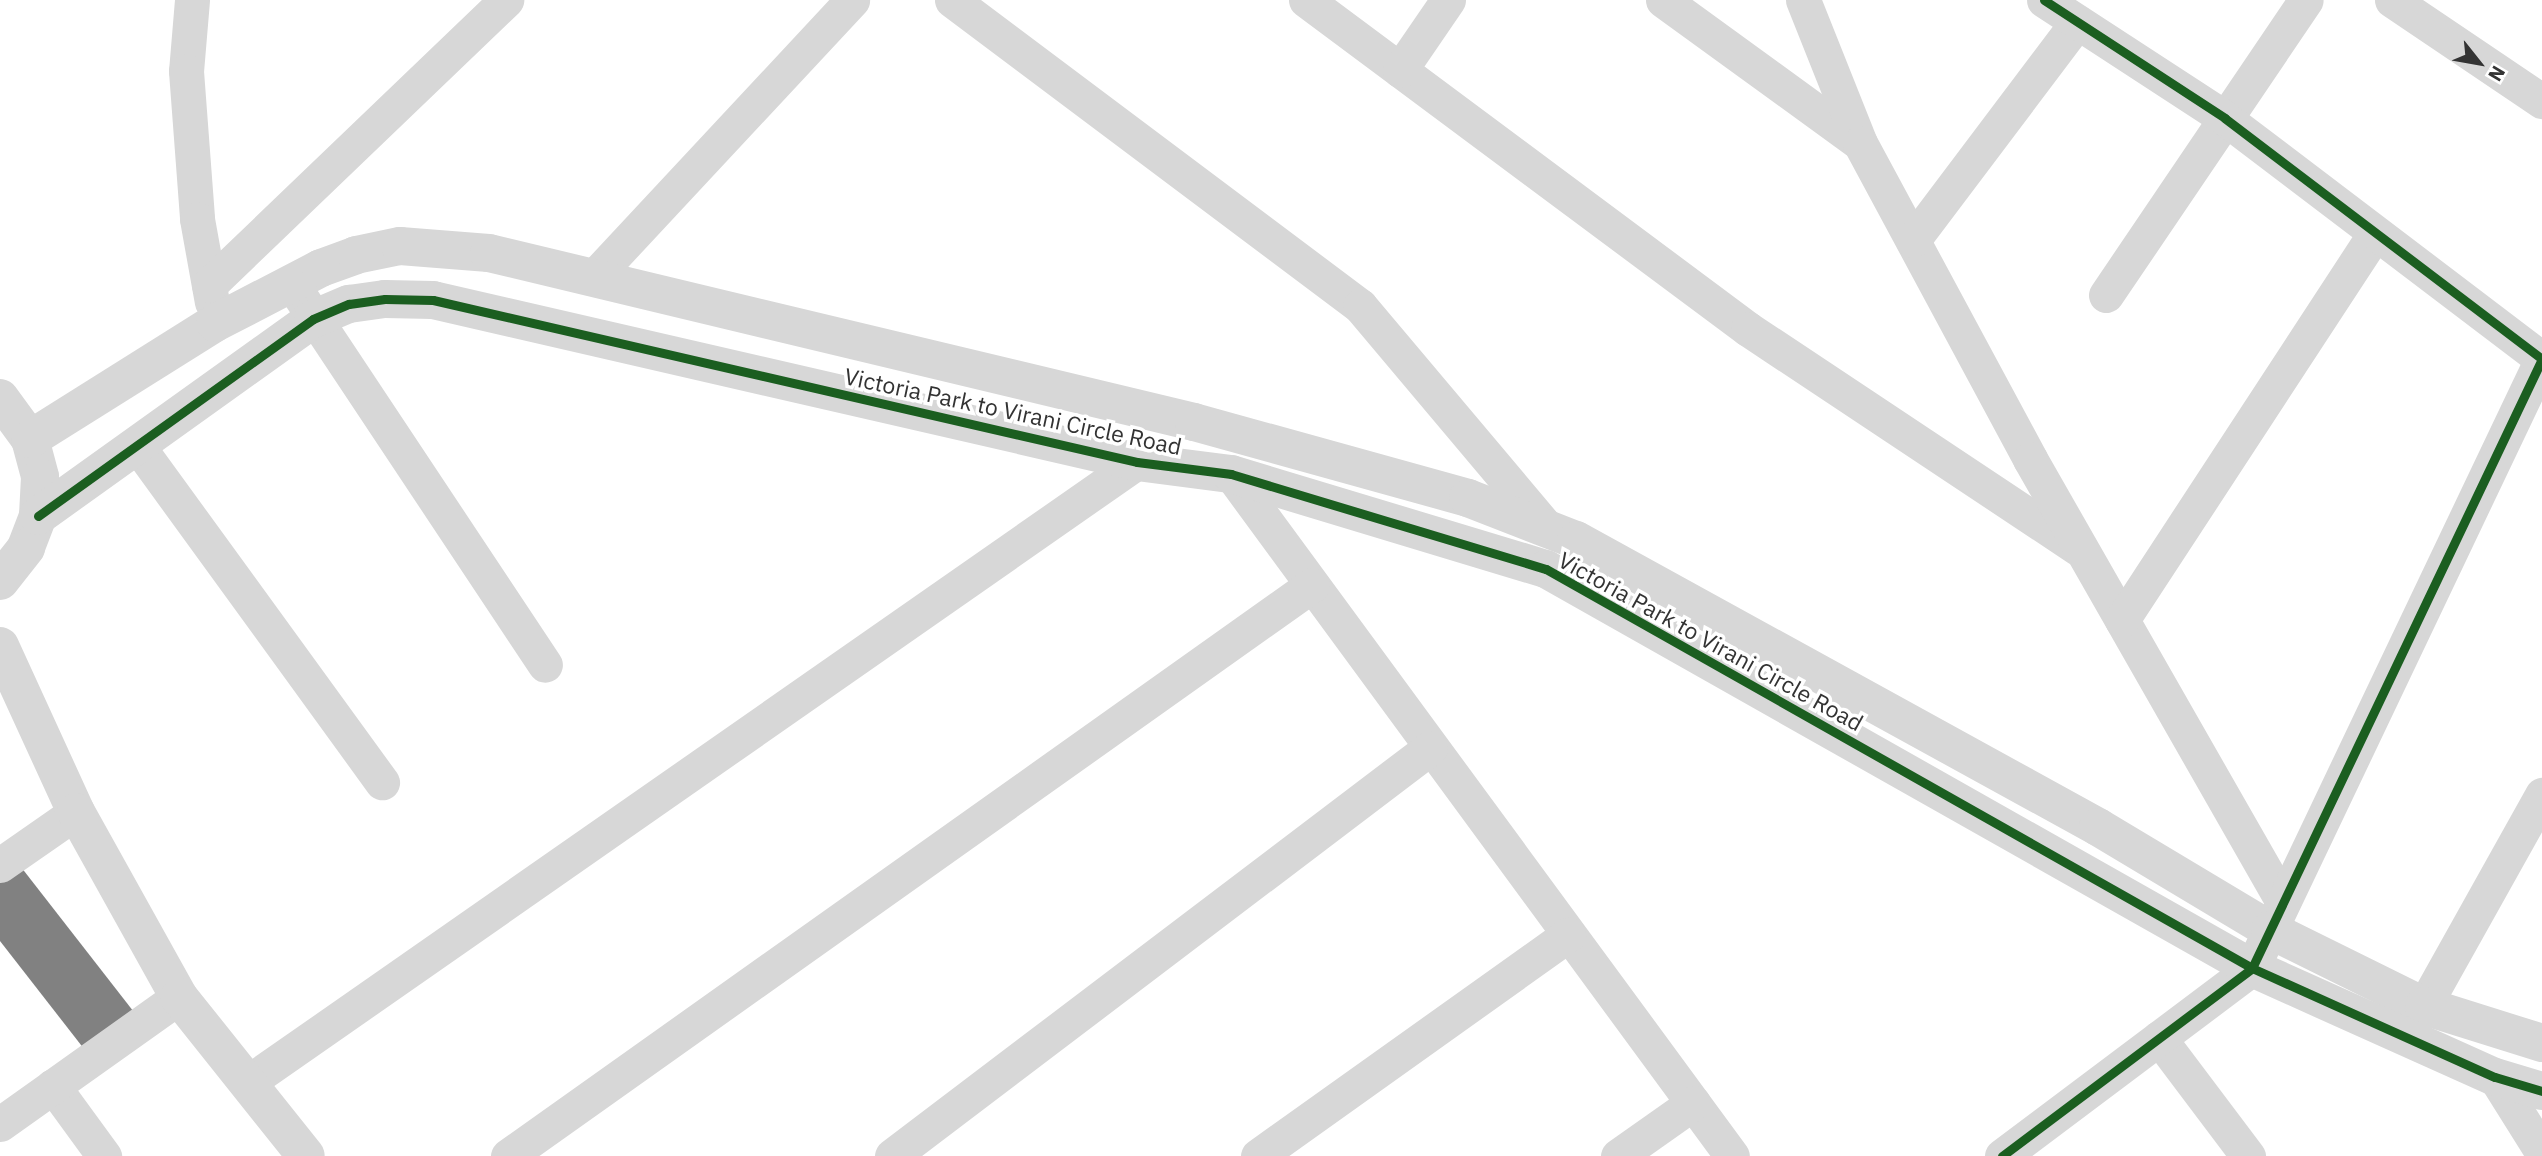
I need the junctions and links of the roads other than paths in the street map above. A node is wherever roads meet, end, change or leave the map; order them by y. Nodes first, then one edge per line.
1 (192, 0) edge
2 (506, 0) edge
3 (852, 0) edge
4 (952, 0) edge
5 (1306, 0) edge
6 (1448, 0) edge
7 (1663, 0) edge
8 (1802, 0) edge
9 (2044, 0) edge
10 (2306, 0) edge
11 (2392, 0) edge
12 (2077, 22) junction
13 (1400, 70) junction
14 (2542, 101) edge
15 (2225, 118) junction
16 (1860, 143) junction
17 (2375, 233) junction
18 (1913, 240) junction
19 (593, 278) junction
20 (292, 284) junction
21 (209, 285) junction
22 (2106, 295) dead end
23 (313, 319) junction
24 (215, 323) junction
25 (0, 398) edge
26 (30, 439) junction
27 (137, 445) junction
28 (1137, 462) junction
29 (1231, 474) junction
30 (1407, 482) junction
31 (38, 516) junction
32 (1397, 523) junction
33 (1546, 527) junction
34 (2084, 552) junction
35 (0, 581) edge
36 (1312, 585) junction
37 (2122, 620) junction
38 (0, 646) edge
39 (545, 665) dead end
40 (1430, 748) junction
41 (382, 782) dead end
42 (2538, 809) edge
43 (76, 812) junction
44 (0, 866) edge
45 (2276, 916) junction
46 (1568, 935) junction
47 (2252, 968) junction
48 (178, 997) junction
49 (2424, 1006) junction
50 (2159, 1038) junction
51 (2542, 1043) edge
52 (2495, 1077) junction
53 (247, 1083) junction
54 (53, 1086) junction
55 (2542, 1091) edge
56 (1693, 1104) junction
57 (0, 1124) edge
58 (2542, 1152) edge
59 (104, 1156) edge
60 (306, 1156) edge
61 (508, 1156) edge
62 (892, 1156) edge
63 (1258, 1156) edge
64 (1618, 1156) edge
65 (1732, 1156) edge
66 (2003, 1156) edge
67 (2248, 1156) edge

1 - 21 street
2 - 21 street
3 - 19 street
4 - 33 street
5 - 13 street
6 - 13 street
7 - 16 street
8 - 16 street
9 - 12 street
10 - 15 street
11 - 14 street
12 - 15 street
12 - 18 street
13 - 34 street
15 - 17 street
15 - 22 street
16 - 18 street
17 - 37 street
17 - 45 street
18 - 34 street
19 - 20 street, Victoria Park to Virani Circle Road
19 - 30 street, Victoria Park to Virani Circle Road
20 - 23 street
20 - 24 street, Victoria Park to Virani Circle Road
21 - 24 street
23 - 27 street, Victoria Park to Virani Circle Road
23 - 28 street, Victoria Park to Virani Circle Road
23 - 39 street
24 - 26 street, Victoria Park to Virani Circle Road
25 - 26 street
26 - 31 street
27 - 31 street, Victoria Park to Virani Circle Road
27 - 41 street
28 - 29 street, Victoria Park to Virani Circle Road
28 - 53 street
29 - 32 street, Victoria Park to Virani Circle Road
29 - 36 street
30 - 32 street
30 - 33 street, Victoria Park to Virani Circle Road
31 - 35 street
32 - 47 street, Victoria Park to Virani Circle Road
33 - 45 street, Victoria Park to Virani Circle Road
34 - 37 street
36 - 40 street
36 - 61 street
37 - 45 street
38 - 43 street
40 - 46 street
40 - 62 street
42 - 49 street
43 - 44 street
43 - 48 street
45 - 47 street
45 - 49 street, Victoria Park to Virani Circle Road
46 - 56 street
46 - 63 street
47 - 50 street
47 - 52 street, Victoria Park to Virani Circle Road
48 - 53 street
48 - 54 street
49 - 51 street, Victoria Park to Virani Circle Road
50 - 66 street
50 - 67 street
52 - 55 street, Victoria Park to Virani Circle Road
52 - 58 street
53 - 60 street
54 - 57 street
54 - 59 street
56 - 64 street
56 - 65 street

